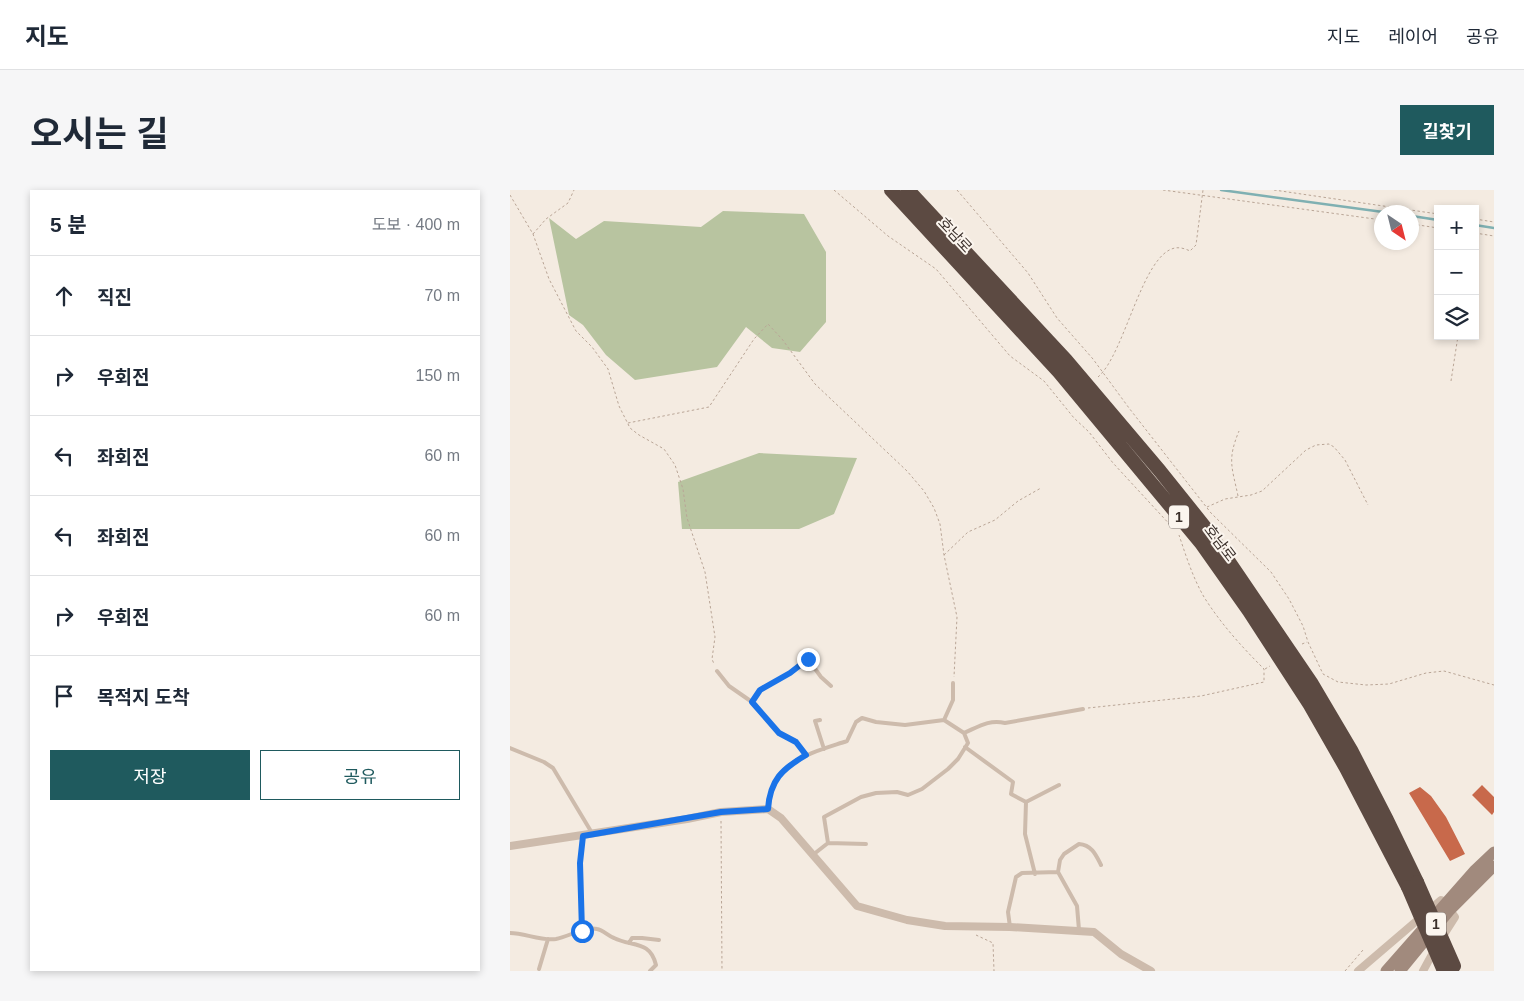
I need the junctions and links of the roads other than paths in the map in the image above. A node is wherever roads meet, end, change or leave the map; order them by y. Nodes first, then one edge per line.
1 (891, 190) edge
2 (908, 190) edge
3 (717, 671) road end
4 (954, 683) road end
5 (830, 686) dead end
6 (752, 702) junction
7 (1083, 709) road end
8 (820, 720) dead end
9 (944, 720) junction
10 (964, 733) junction
11 (965, 747) junction
12 (510, 748) edge
13 (824, 749) junction
14 (806, 755) junction
15 (1059, 785) dead end
16 (1026, 802) junction
17 (768, 809) junction
18 (592, 833) junction
19 (583, 836) junction
20 (828, 843) junction
21 (866, 844) dead end
22 (510, 846) edge
23 (1494, 852) edge
24 (814, 854) junction
25 (1102, 865) dead end
26 (1494, 866) edge
27 (1058, 872) junction
28 (1035, 874) junction
29 (1412, 885) junction
30 (1448, 907) junction
31 (1010, 927) junction
32 (1079, 930) junction
33 (582, 931) junction
34 (510, 933) edge
35 (548, 939) junction
36 (659, 940) dead end
37 (628, 942) junction
38 (539, 969) dead end
39 (1451, 969) edge
40 (650, 971) edge
41 (1151, 971) edge
42 (1358, 971) edge
43 (1386, 971) edge
44 (1400, 971) edge
45 (1423, 971) edge

1 - 29 highway, 호남로 / 1
2 - 29 highway, 호남로 / 1
3 - 6 lane
4 - 9 lane
5 - 6 lane
6 - 14 lane
7 - 10 lane
8 - 13 lane
9 - 10 lane
9 - 13 lane
10 - 11 lane
11 - 16 lane
11 - 20 lane
12 - 18 lane
13 - 14 lane
14 - 17 lane
15 - 16 lane
16 - 28 lane
17 - 18 street
17 - 24 street
18 - 19 street
19 - 22 street
19 - 33 lane
20 - 21 lane
20 - 24 lane
23 - 30 main road
24 - 31 street
25 - 27 lane
26 - 30 main road
27 - 28 lane
27 - 32 lane
28 - 31 lane
29 - 39 highway, 호남로 / 1, bridge
30 - 42 street
30 - 43 main road
30 - 44 main road
30 - 45 street
31 - 32 street
32 - 41 street
33 - 35 lane
33 - 37 lane
34 - 35 lane
35 - 38 lane
36 - 37 lane
37 - 40 lane

